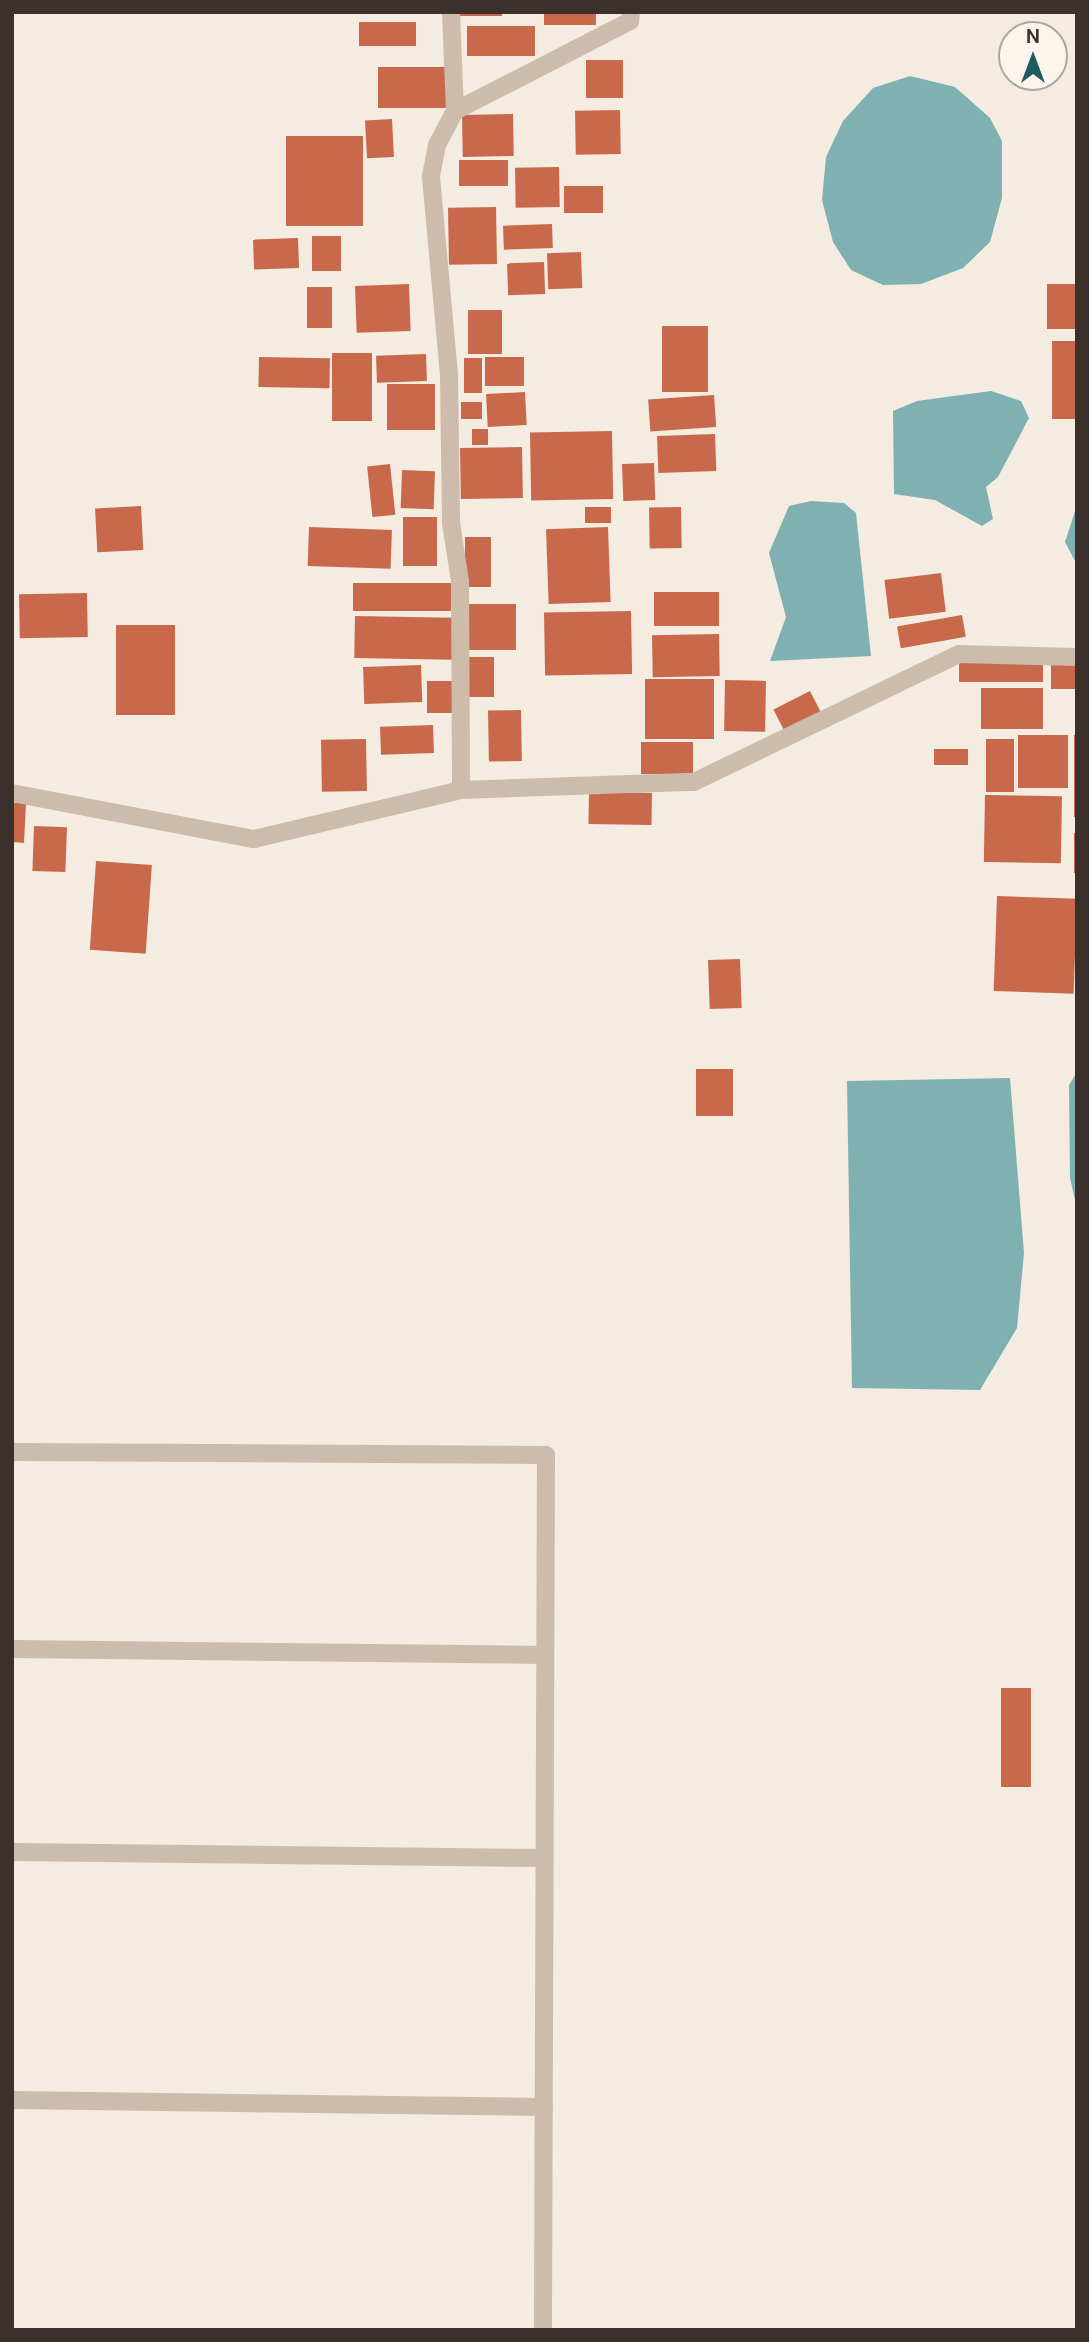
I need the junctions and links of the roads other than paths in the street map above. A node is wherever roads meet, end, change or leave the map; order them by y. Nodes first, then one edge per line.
1 (451, 12) edge
2 (631, 12) edge
3 (455, 111) junction
4 (1077, 657) edge
5 (461, 790) junction
6 (12, 793) edge
7 (12, 1452) edge
8 (12, 1649) edge
9 (545, 1655) junction
10 (12, 1852) edge
11 (544, 1858) junction
12 (12, 2100) edge
13 (544, 2107) junction
14 (543, 2330) edge

1 - 3 street
2 - 3 street
3 - 5 street
4 - 5 street
5 - 6 street
7 - 9 street
8 - 9 street
9 - 11 street
10 - 11 street
11 - 13 street
12 - 13 street
13 - 14 street

